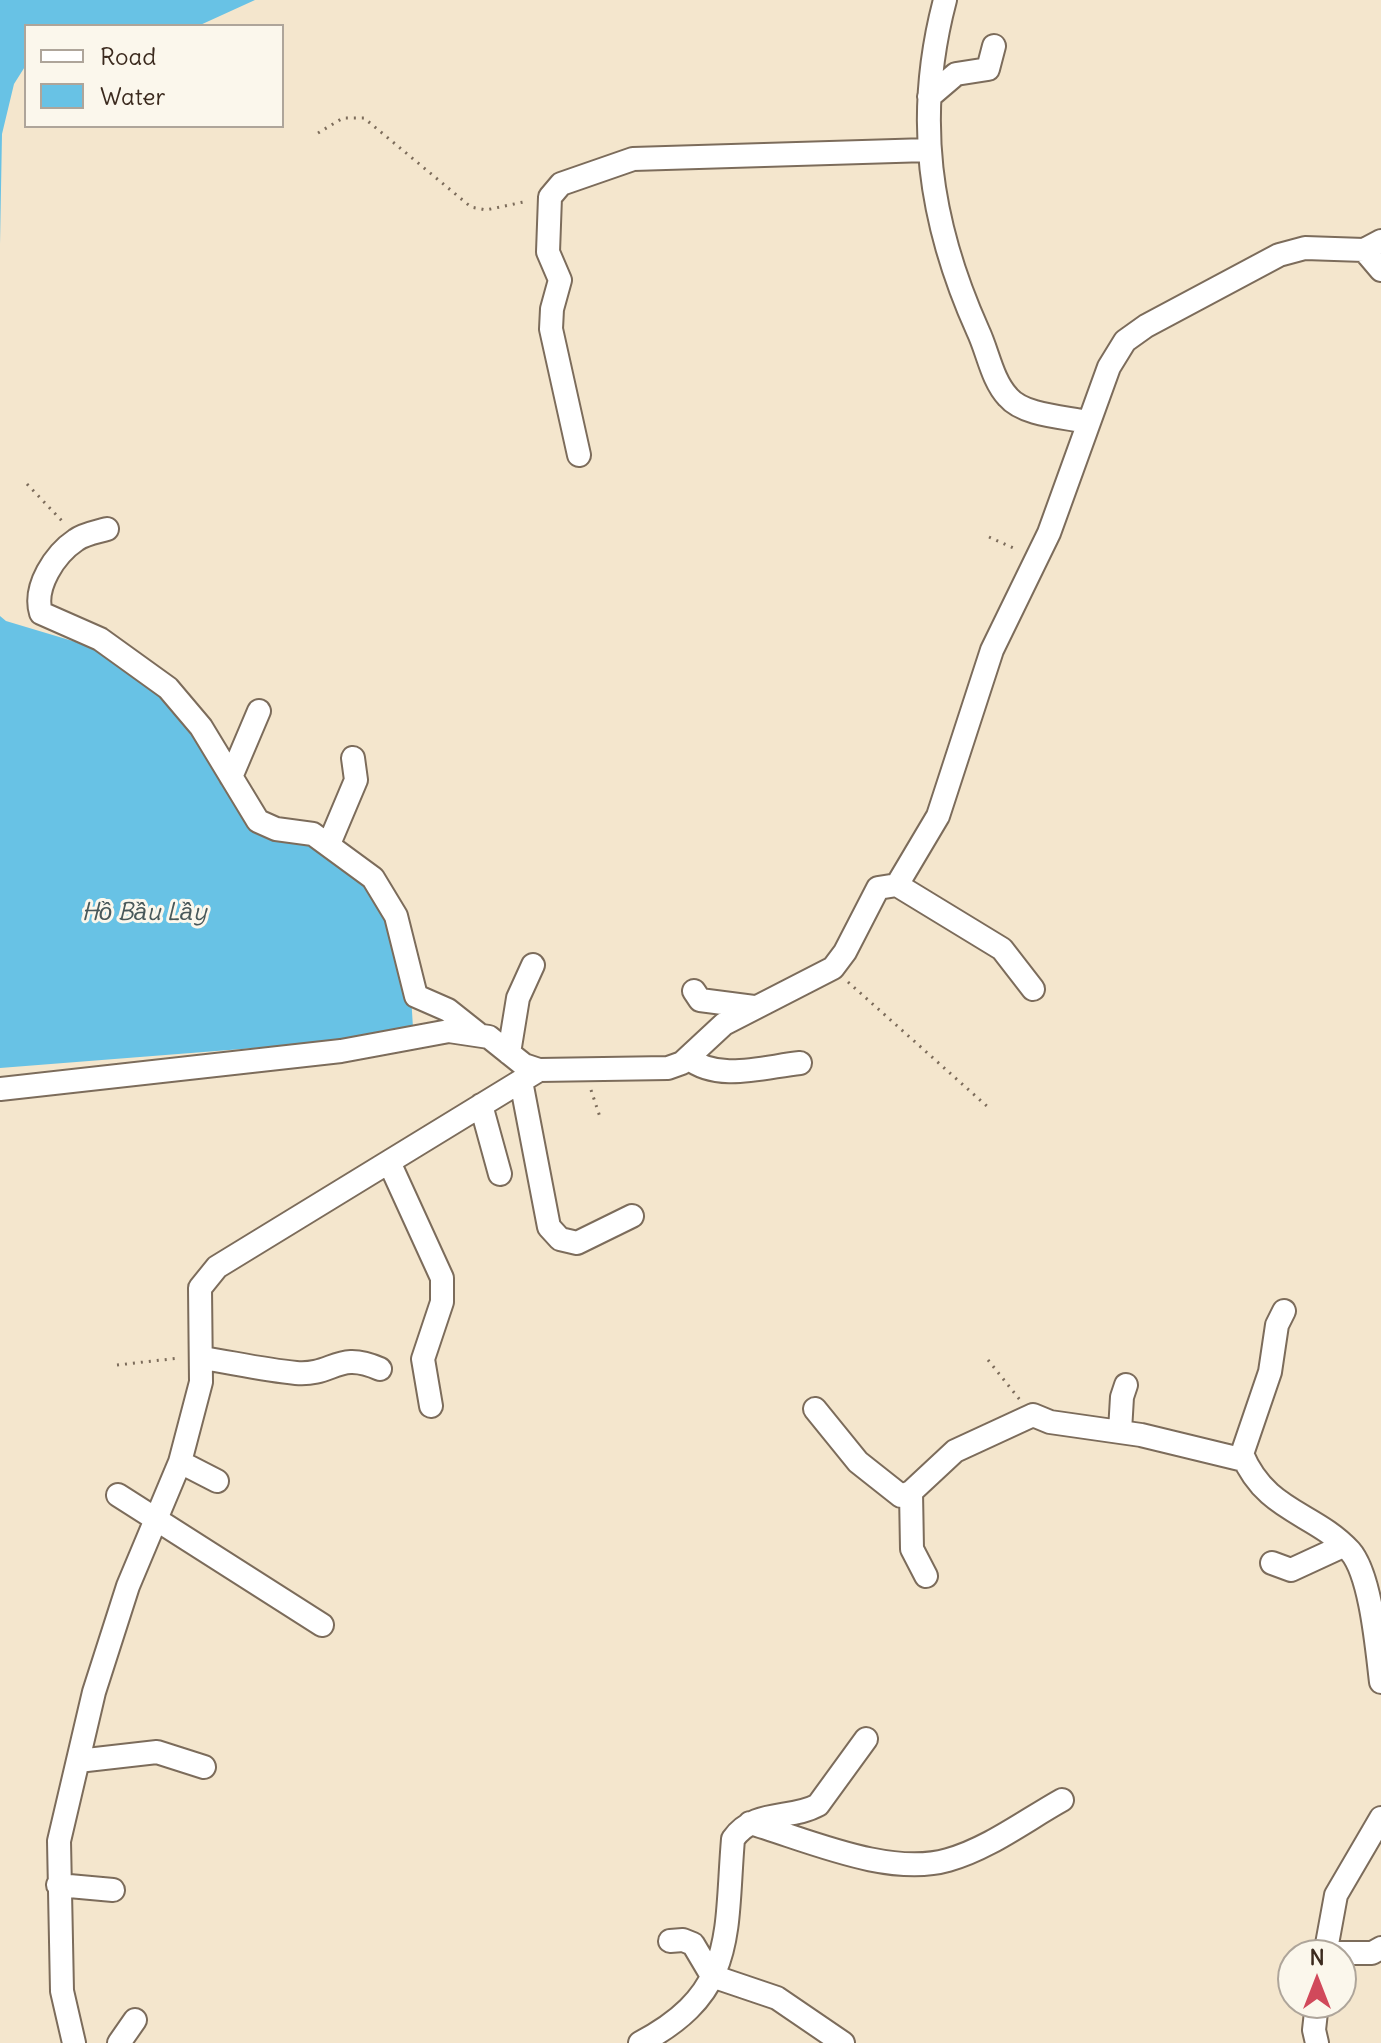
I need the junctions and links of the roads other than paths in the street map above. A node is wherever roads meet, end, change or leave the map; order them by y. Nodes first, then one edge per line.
1 (945, 0) edge
2 (994, 46) dead end
3 (929, 97) junction
4 (928, 150) junction
5 (1373, 246) edge
6 (1381, 270) edge
7 (1088, 422) junction
8 (579, 455) dead end
9 (107, 529) dead end
10 (259, 711) dead end
11 (353, 758) dead end
12 (231, 777) junction
13 (329, 844) junction
14 (897, 885) junction
15 (533, 965) dead end
16 (1033, 989) dead end
17 (694, 991) dead end
18 (754, 1007) junction
19 (478, 1034) junction
20 (509, 1053) junction
21 (688, 1058) junction
22 (800, 1063) dead end
23 (530, 1076) junction
24 (0, 1089) edge
25 (481, 1105) junction
26 (389, 1162) junction
27 (500, 1174) dead end
28 (632, 1216) dead end
29 (1284, 1311) dead end
30 (203, 1358) junction
31 (380, 1369) dead end
32 (1126, 1385) dead end
33 (431, 1406) dead end
34 (815, 1409) dead end
35 (1120, 1431) junction
36 (1244, 1460) junction
37 (180, 1462) junction
38 (217, 1481) dead end
39 (911, 1492) junction
40 (118, 1495) dead end
41 (157, 1517) junction
42 (1343, 1546) junction
43 (1272, 1563) dead end
44 (926, 1576) dead end
45 (322, 1625) dead end
46 (1381, 1682) edge
47 (866, 1739) dead end
48 (78, 1761) junction
49 (204, 1767) dead end
50 (1062, 1800) dead end
51 (1381, 1818) edge
52 (750, 1823) junction
53 (58, 1885) junction
54 (113, 1890) dead end
55 (1328, 1939) edge
56 (670, 1941) dead end
57 (1381, 1948) edge
58 (1357, 1953) edge
59 (712, 1976) junction
60 (1315, 2019) edge
61 (135, 2020) dead end
62 (74, 2043) edge
63 (119, 2043) edge
64 (640, 2043) edge
65 (843, 2043) edge
66 (1317, 2043) edge

1 - 3 street
2 - 3 street
3 - 4 street
4 - 7 street
4 - 8 street
5 - 6 street
5 - 7 street
7 - 14 street
9 - 12 street
10 - 12 street
11 - 13 street
12 - 13 street
13 - 19 street
14 - 16 street
14 - 18 street
15 - 20 street
17 - 18 street
18 - 21 street
19 - 20 street
19 - 24 street
20 - 23 street
21 - 22 street
21 - 23 street
23 - 25 street
23 - 28 street
25 - 26 street
25 - 27 street
26 - 30 street
26 - 33 street
29 - 36 street
30 - 31 street
30 - 37 street
32 - 35 street
34 - 39 street
35 - 36 street
35 - 39 street
36 - 42 street
37 - 38 street
37 - 41 street
39 - 44 street
40 - 41 street
41 - 45 street
41 - 48 street
42 - 43 street
42 - 46 street
47 - 52 street
48 - 49 street
48 - 53 street
50 - 52 street
51 - 55 street
52 - 59 street
53 - 54 street
53 - 62 street
56 - 59 street
57 - 58 street
59 - 64 street
59 - 65 street
60 - 66 street
61 - 63 street

